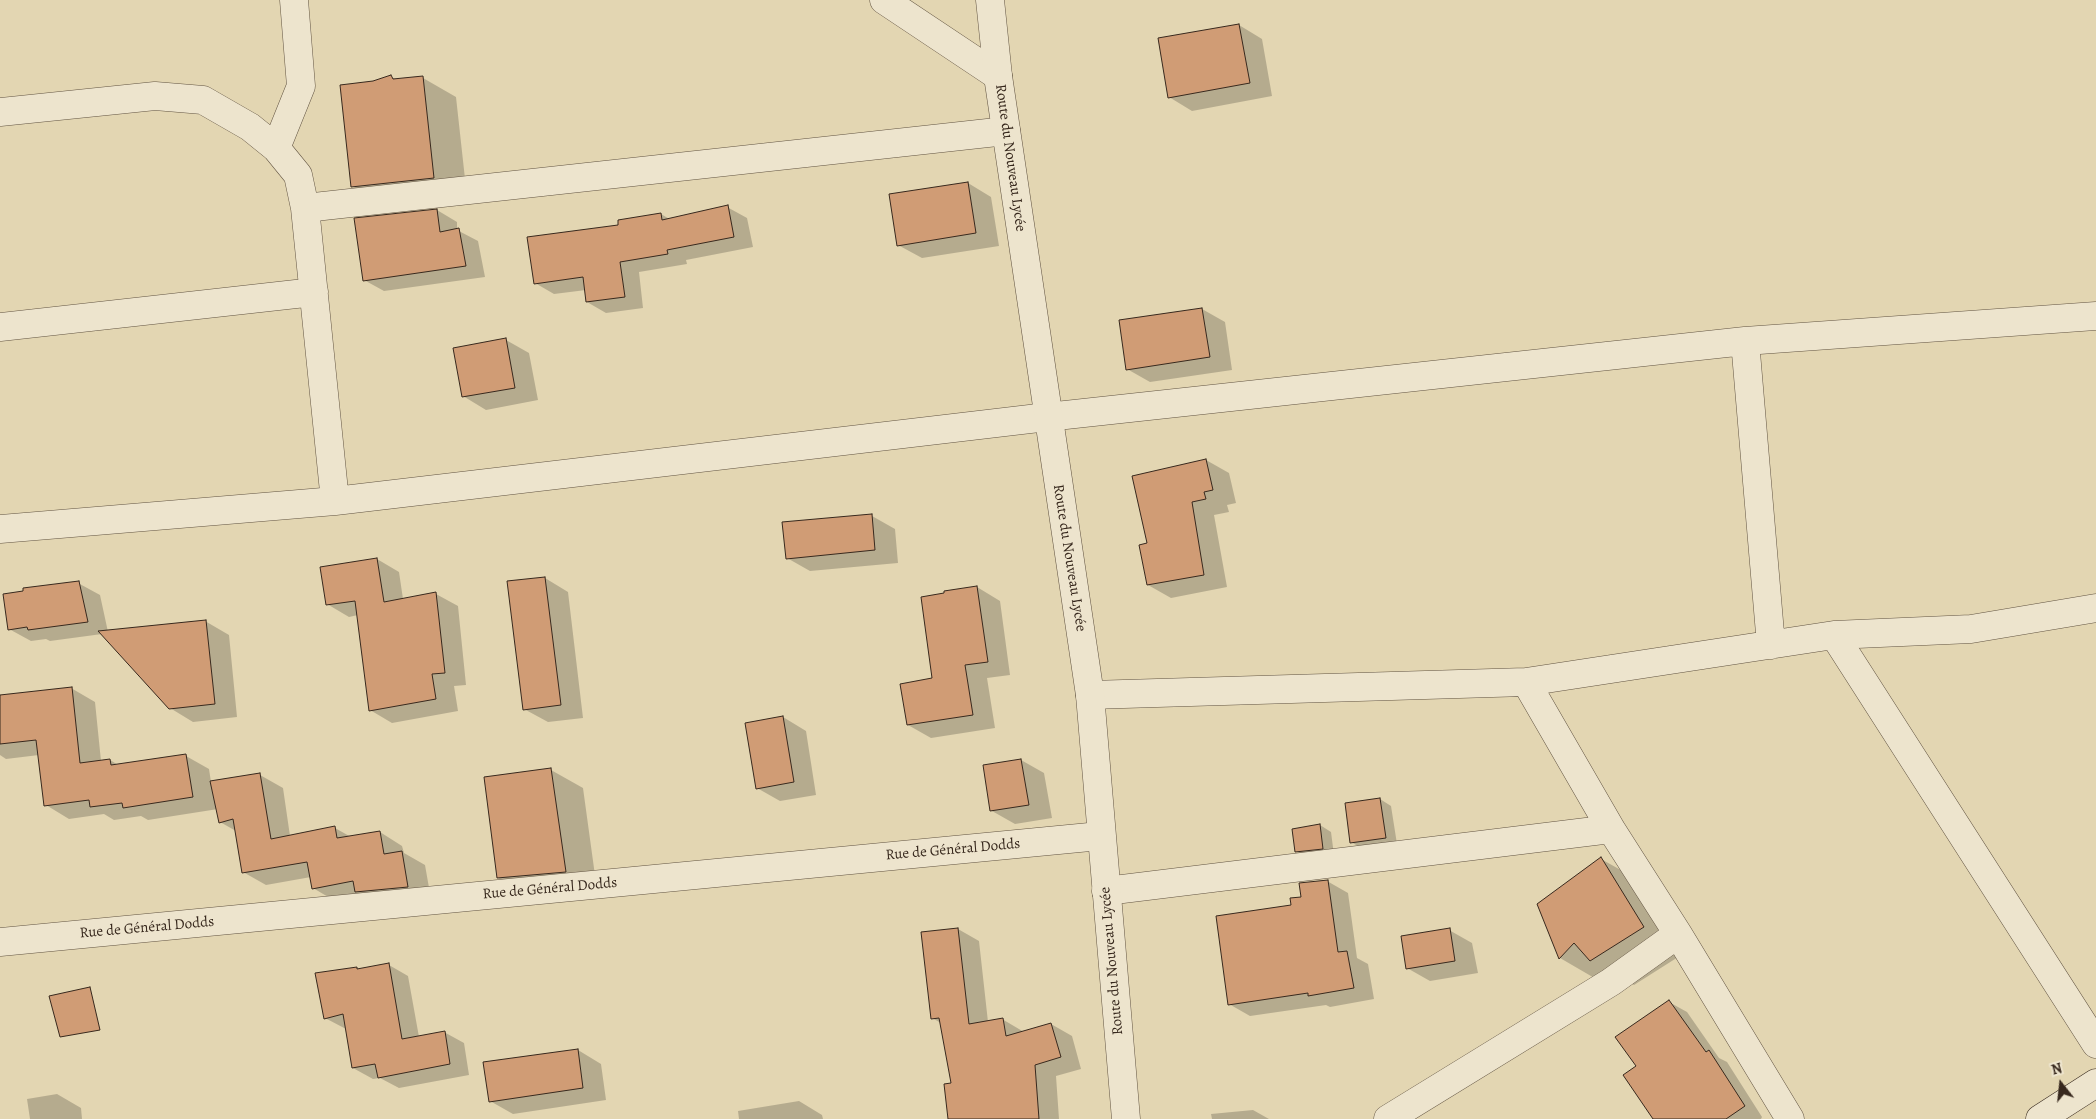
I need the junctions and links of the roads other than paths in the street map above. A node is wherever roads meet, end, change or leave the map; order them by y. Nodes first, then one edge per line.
1 (294, 0) edge
2 (884, 0) edge
3 (990, 0) edge
4 (998, 76) junction
5 (0, 112) edge
6 (1006, 131) junction
7 (276, 148) junction
8 (305, 208) junction
9 (314, 292) junction
10 (2096, 316) edge
11 (0, 327) edge
12 (1745, 341) junction
13 (1047, 417) junction
14 (335, 501) junction
15 (0, 529) edge
16 (2096, 608) edge
17 (1834, 636) junction
18 (1771, 645) junction
19 (1526, 682) junction
20 (1090, 695) junction
21 (1611, 829) junction
22 (1100, 836) junction
23 (1106, 891) junction
24 (1678, 934) junction
25 (0, 942) edge
26 (2096, 1044) edge
27 (2096, 1083) edge
28 (1126, 1119) edge
29 (1388, 1119) edge
30 (1790, 1119) edge
31 (2040, 1119) edge

1 - 7 street
2 - 4 street
3 - 4 street, Route du Nouveau Lycée
4 - 6 street, Route du Nouveau Lycée
5 - 7 street
6 - 8 street
6 - 13 street, Route du Nouveau Lycée
7 - 8 street
8 - 9 street
9 - 11 street
9 - 14 street
10 - 12 street
12 - 13 street
12 - 18 street
13 - 14 street
13 - 20 street, Route du Nouveau Lycée
14 - 15 street
16 - 17 street
17 - 18 street
17 - 26 street
18 - 19 street
19 - 20 street
19 - 21 street
20 - 22 street, Route du Nouveau Lycée
21 - 23 street
21 - 24 street
22 - 23 street, Route du Nouveau Lycée
22 - 25 street, Rue de Général Dodds
23 - 28 street, Route du Nouveau Lycée
24 - 29 street
24 - 30 street
27 - 31 street

